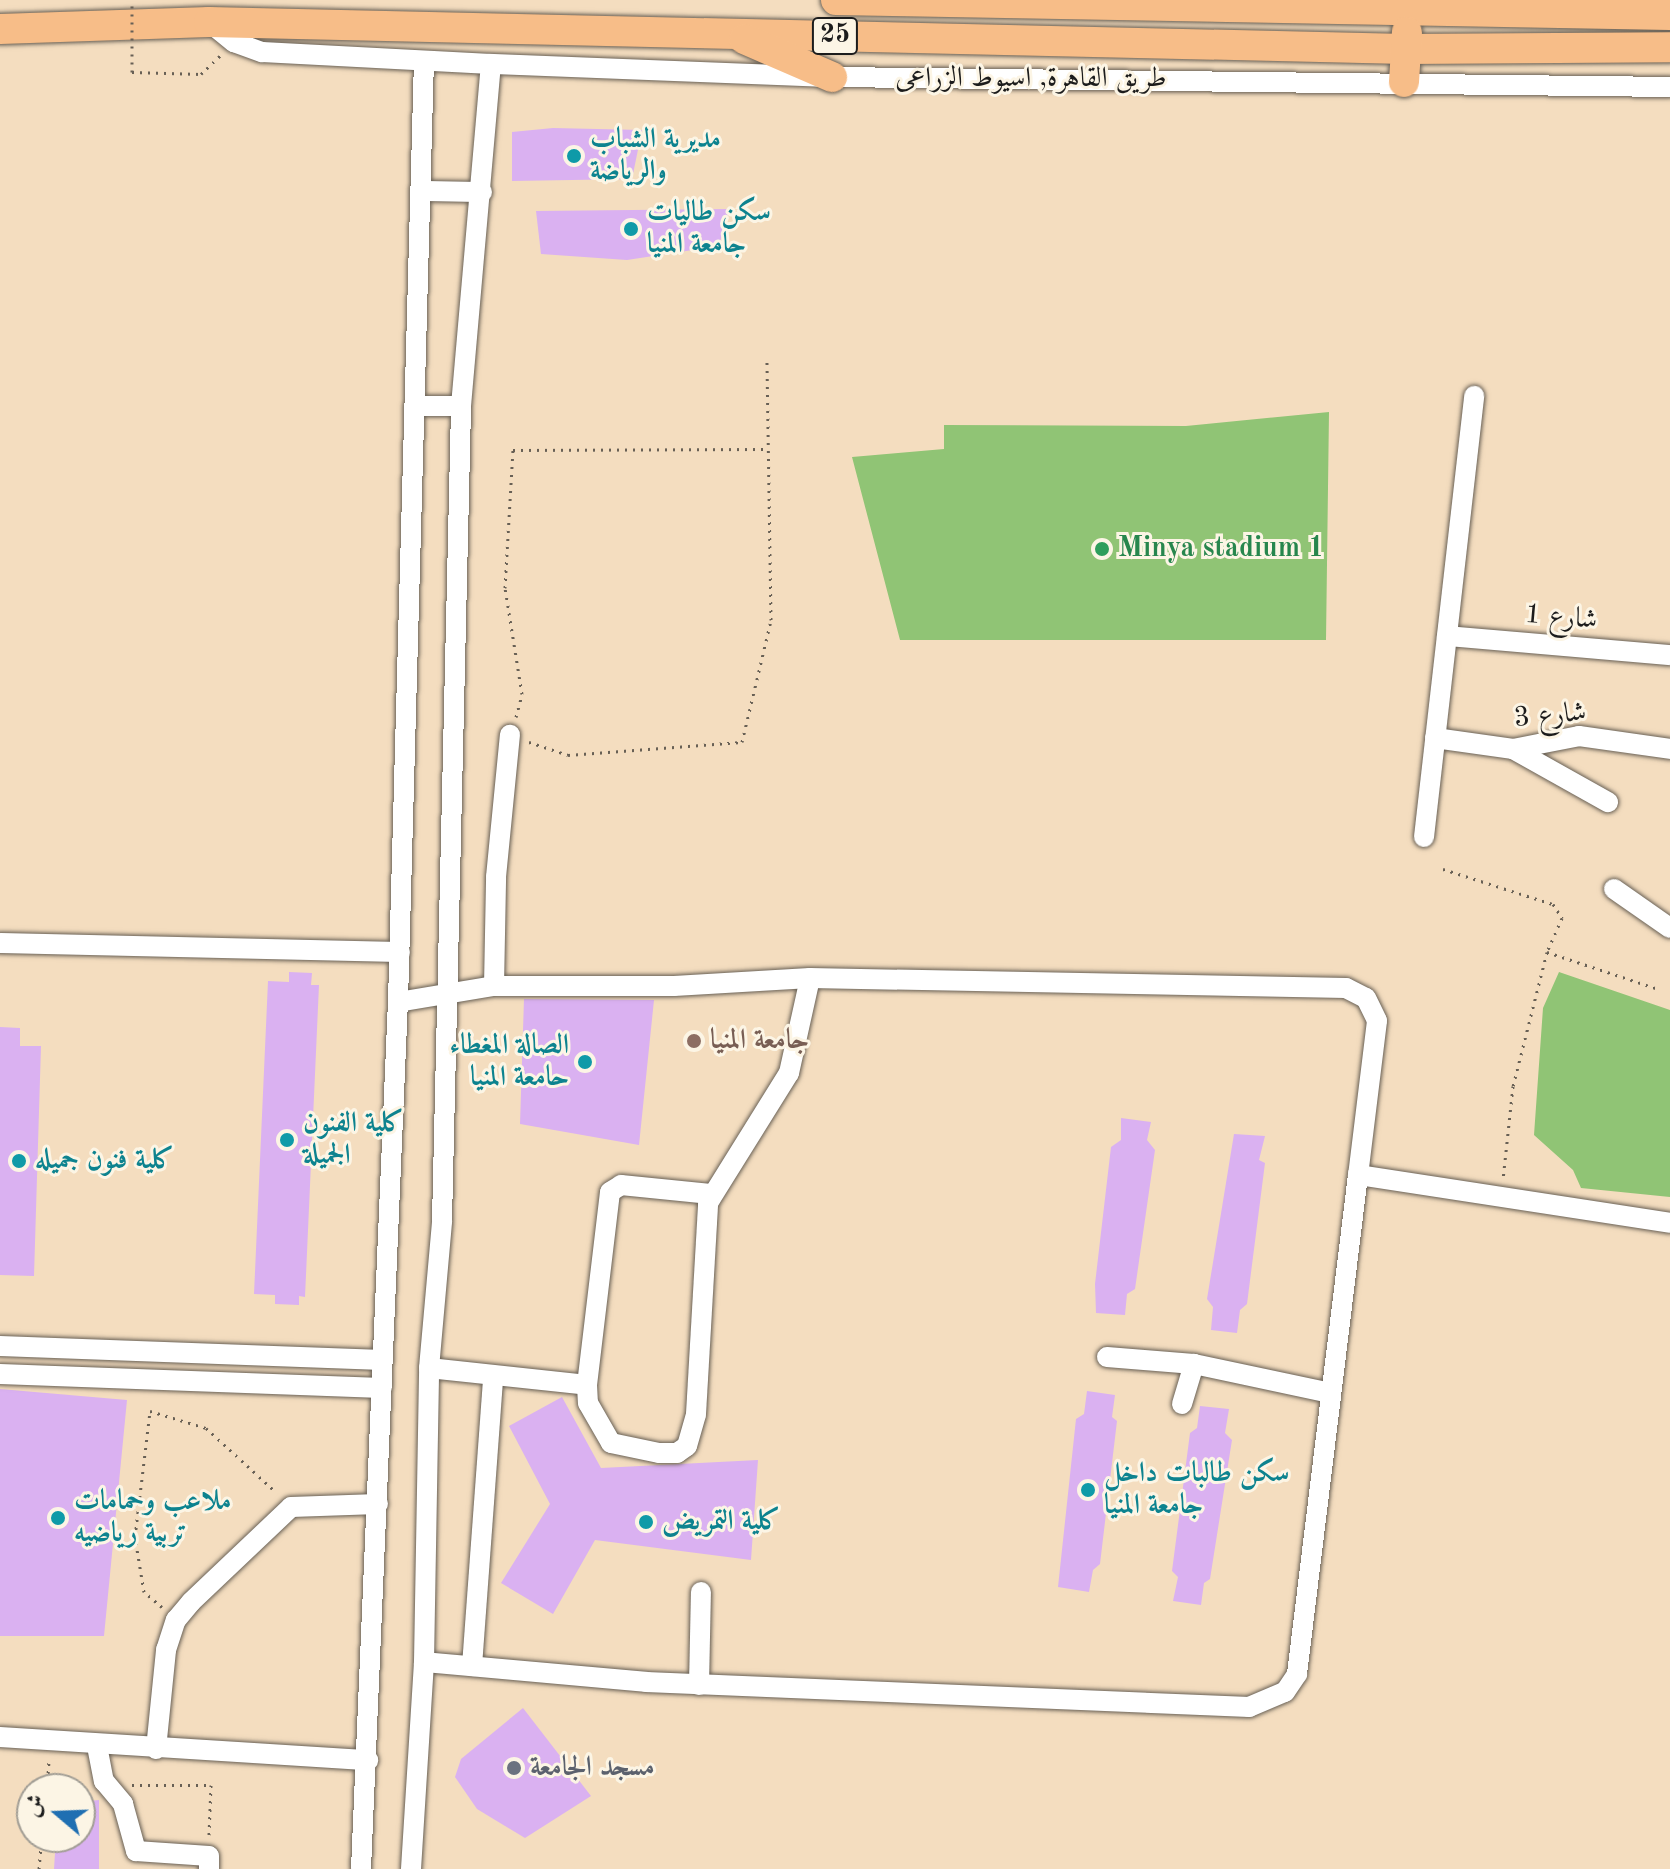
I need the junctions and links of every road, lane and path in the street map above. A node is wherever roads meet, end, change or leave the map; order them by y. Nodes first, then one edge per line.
1 (132, 0) edge
2 (836, 0) edge
3 (1409, 11) junction
4 (1670, 15) edge
5 (209, 22) junction
6 (0, 29) edge
7 (731, 33) junction
8 (234, 42) junction
9 (1670, 47) edge
10 (1406, 49) junction
11 (424, 61) junction
12 (491, 64) junction
13 (832, 77) junction
14 (1404, 82) junction
15 (1670, 87) edge
16 (423, 191) junction
17 (482, 192) junction
18 (767, 359) dead end
19 (1474, 396) dead end
20 (417, 406) junction
21 (461, 406) junction
22 (768, 449) junction
23 (1447, 636) junction
24 (1670, 655) edge
25 (510, 735) junction
26 (1435, 738) junction
27 (1513, 749) junction
28 (1670, 749) edge
29 (1608, 802) dead end
30 (1424, 837) dead end
31 (1443, 869) dead end
32 (1614, 889) dead end
33 (1670, 928) edge
34 (0, 943) edge
35 (400, 952) junction
36 (1547, 952) junction
37 (810, 978) junction
38 (494, 986) junction
39 (1658, 989) dead end
40 (446, 994) junction
41 (398, 1002) junction
42 (1358, 1175) junction
43 (711, 1194) junction
44 (1501, 1199) junction
45 (1670, 1223) edge
46 (0, 1346) edge
47 (153, 1352) junction
48 (1107, 1357) dead end
49 (383, 1360) junction
50 (1194, 1364) junction
51 (429, 1368) junction
52 (0, 1374) edge
53 (493, 1377) junction
54 (152, 1379) junction
55 (587, 1385) junction
56 (382, 1388) junction
57 (1331, 1393) junction
58 (1182, 1404) dead end
59 (378, 1504) junction
60 (291, 1507) junction
61 (701, 1592) dead end
62 (176, 1620) junction
63 (424, 1662) junction
64 (472, 1666) junction
65 (699, 1685) junction
66 (0, 1737) edge
67 (51, 1738) junction
68 (97, 1746) junction
69 (156, 1749) junction
70 (368, 1760) junction
71 (48, 1773) edge
72 (122, 1785) dead end
73 (209, 1863) edge
74 (361, 1869) edge
75 (411, 1869) edge

1 - 8 path, bridge
2 - 3 highway, 25
3 - 4 highway, 25
3 - 10 highway
5 - 6 highway, طريق القاهرة, اسيوط الزراعى / 25
5 - 7 highway, طريق القاهرة, اسيوط الزراعى / 25
5 - 8 street, طريق القاهرة, اسيوط الزراعى
7 - 10 highway, طريق القاهرة, اسيوط الزراعى / 25
7 - 13 highway
8 - 11 street, طريق القاهرة, اسيوط الزراعى
9 - 10 highway, طريق القاهرة, اسيوط الزراعى / 25
10 - 14 highway
11 - 12 street, طريق القاهرة, اسيوط الزراعى
11 - 16 street
12 - 13 street, طريق القاهرة, اسيوط الزراعى
12 - 17 street
13 - 14 street, طريق القاهرة, اسيوط الزراعى
14 - 15 street, طريق القاهرة, اسيوط الزراعى
16 - 17 street
16 - 20 street
17 - 21 street
18 - 22 path
19 - 23 street
20 - 21 street
20 - 35 street
21 - 40 street
22 - 25 path
22 - 25 path
23 - 24 street, شارع 1
23 - 26 street
25 - 38 street
26 - 27 street, شارع 3
26 - 30 street
27 - 28 street, شارع 3
27 - 29 street
31 - 36 path
32 - 33 street
34 - 35 street
35 - 41 street
36 - 39 path
36 - 44 path
37 - 38 street
37 - 42 street
37 - 43 street
38 - 40 street
40 - 41 street
40 - 51 street
41 - 49 street
42 - 44 street
42 - 57 street
43 - 55 street
43 - 55 street
44 - 45 street
46 - 47 street
47 - 49 street
47 - 54 street
48 - 50 street
49 - 56 street
50 - 57 street
50 - 58 street
51 - 53 street
51 - 63 street
52 - 54 street
53 - 55 street
53 - 64 street
54 - 56 street
56 - 59 street
57 - 65 street
59 - 60 street
59 - 70 street
60 - 62 street
60 - 62 path
61 - 65 street
62 - 69 street
63 - 64 street
63 - 75 street
64 - 65 street
66 - 67 street
67 - 68 street
67 - 71 path
68 - 69 street
68 - 73 street
69 - 70 street
70 - 74 street
72 - 73 path

